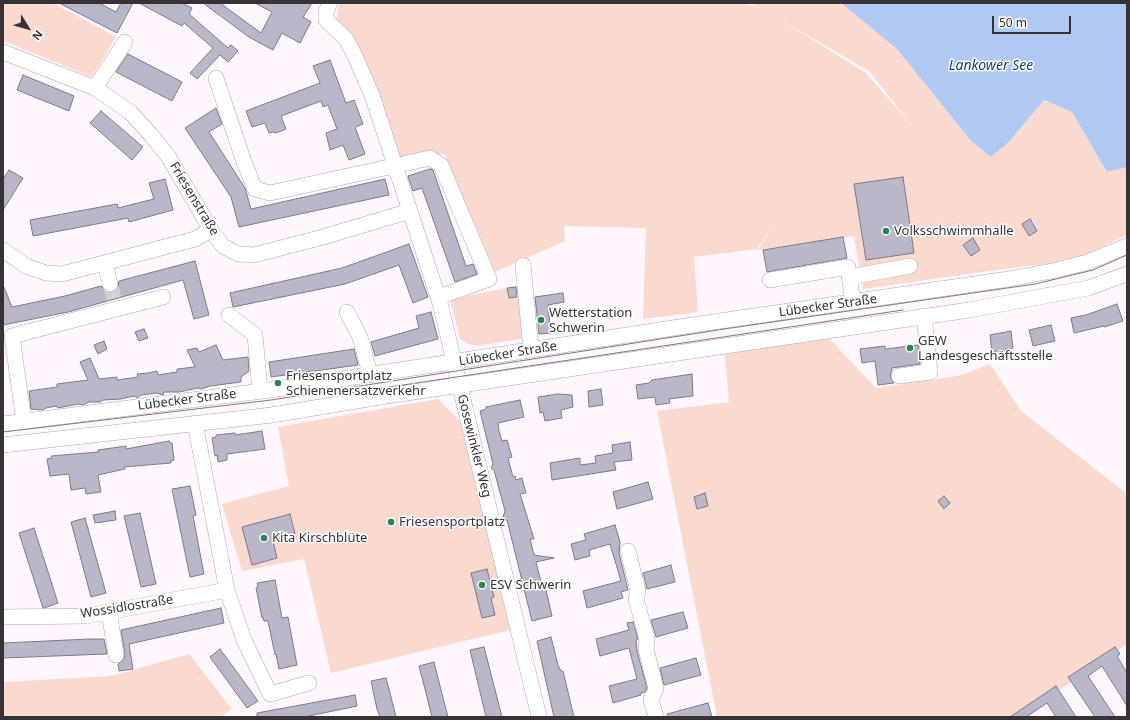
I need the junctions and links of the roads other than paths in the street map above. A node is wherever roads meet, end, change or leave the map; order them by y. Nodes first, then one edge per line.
1 (330, 3) edge
2 (125, 42) dead end
3 (3, 52) edge
4 (216, 78) dead end
5 (95, 88) junction
6 (395, 165) junction
7 (410, 211) junction
8 (211, 230) junction
9 (1127, 246) edge
10 (3, 250) edge
11 (105, 264) junction
12 (523, 265) dead end
13 (910, 266) dead end
14 (1127, 274) edge
15 (850, 277) junction
16 (770, 280) dead end
17 (110, 284) tunnel mouth
18 (163, 297) dead end
19 (439, 297) junction
20 (853, 302) junction
21 (347, 312) dead end
22 (229, 315) dead end
23 (924, 316) junction
24 (532, 350) junction
25 (454, 362) junction
26 (370, 374) junction
27 (898, 376) dead end
28 (459, 386) junction
29 (260, 391) junction
30 (24, 422) junction
31 (195, 423) junction
32 (3, 424) edge
33 (3, 445) edge
34 (628, 551) dead end
35 (227, 590) junction
36 (110, 612) junction
37 (3, 617) edge
38 (116, 655) dead end
39 (309, 683) dead end
40 (539, 717) edge
41 (656, 717) edge

1 - 6 street
2 - 5 street
3 - 5 street, Friesenstraße
4 - 6 street
5 - 8 street, Friesenstraße
6 - 7 street
6 - 19 street
7 - 8 street, Friesenstraße
7 - 19 street
8 - 11 street
9 - 20 street, Lübecker Straße
10 - 11 street
11 - 17 street
12 - 24 street
13 - 15 street
14 - 23 street, Lübecker Straße
15 - 16 street
15 - 20 street
18 - 30 street
19 - 25 street
20 - 24 street, Lübecker Straße
21 - 26 street
22 - 29 street
23 - 27 street
23 - 28 street, Lübecker Straße
24 - 25 street, Lübecker Straße
25 - 26 street, Lübecker Straße
25 - 28 street, Gosewinkler Weg
26 - 29 street, Lübecker Straße
28 - 31 street, Lübecker Straße
28 - 40 street, Gosewinkler Weg
29 - 30 street, Lübecker Straße
30 - 32 street, Lübecker Straße
31 - 33 street, Lübecker Straße
31 - 35 street
34 - 41 street
35 - 36 street, Wossidlostraße
35 - 39 street
36 - 37 street, Wossidlostraße
36 - 38 street

